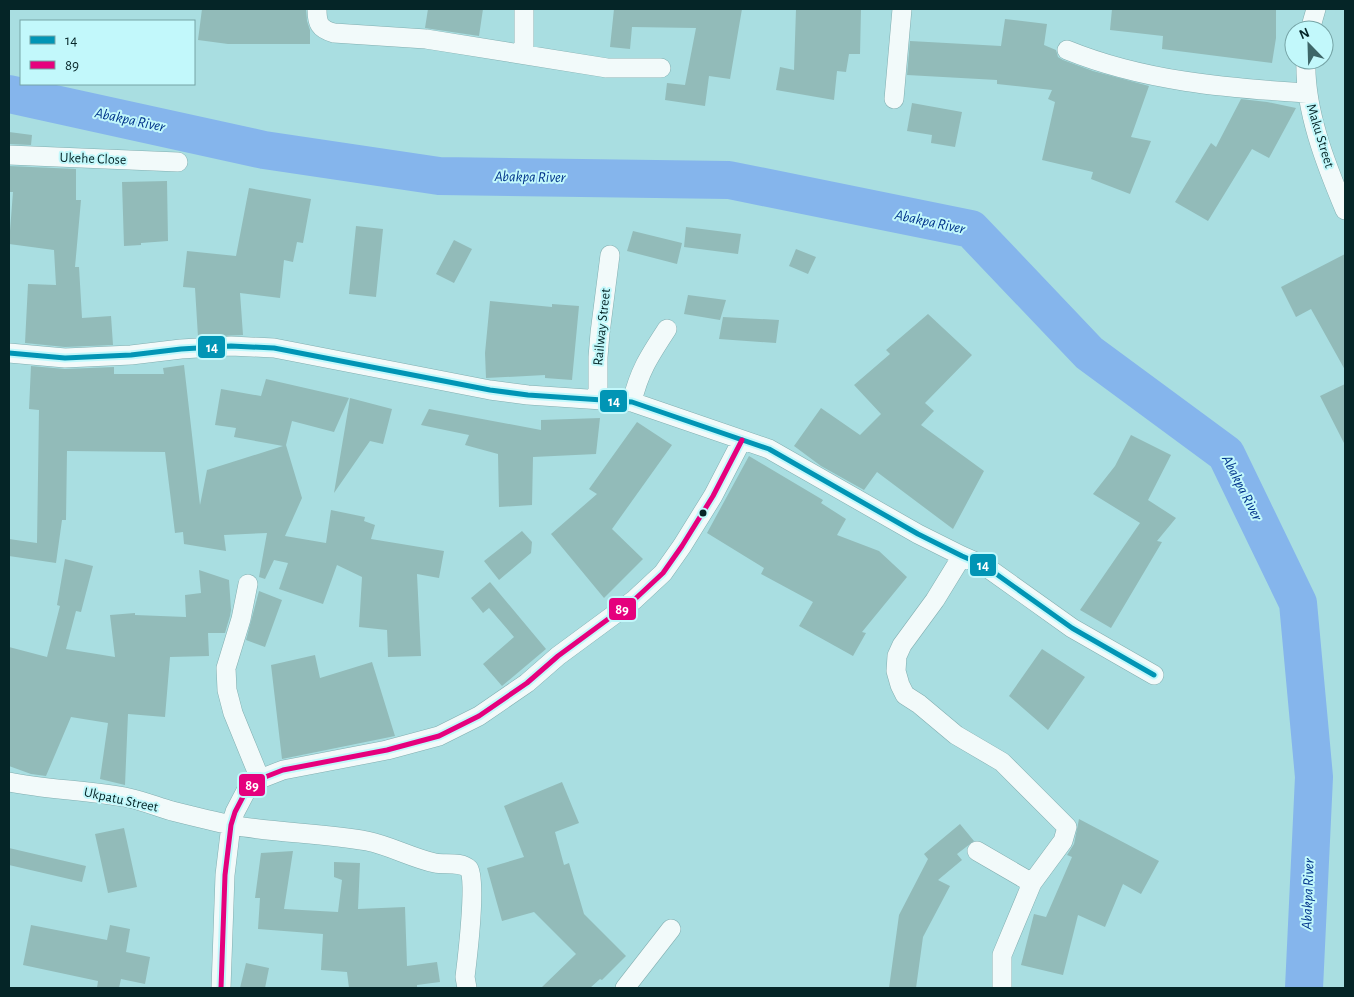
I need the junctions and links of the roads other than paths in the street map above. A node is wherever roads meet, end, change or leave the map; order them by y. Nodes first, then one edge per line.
1 (317, 9) edge
2 (524, 9) edge
3 (902, 9) edge
4 (1067, 50) dead end
5 (524, 54) junction
6 (661, 68) dead end
7 (1306, 70) edge
8 (1307, 93) junction
9 (894, 99) dead end
10 (9, 155) edge
11 (178, 162) dead end
12 (1345, 210) edge
13 (610, 255) dead end
14 (667, 329) dead end
15 (9, 353) edge
16 (598, 400) junction
17 (632, 402) junction
18 (742, 440) junction
19 (962, 556) junction
20 (248, 584) dead end
21 (1154, 675) dead end
22 (260, 779) junction
23 (9, 782) edge
24 (231, 825) junction
25 (977, 851) dead end
26 (1032, 883) junction
27 (671, 929) dead end
28 (221, 988) edge
29 (467, 988) edge
30 (626, 988) edge
31 (1002, 988) edge

1 - 5 street
2 - 5 street
3 - 9 street
4 - 8 street
5 - 6 street
7 - 8 street, Maku Street
8 - 12 street, Maku Street
10 - 11 street, Ukehe Close
13 - 16 street, Railway Street
14 - 17 street
15 - 16 street
16 - 17 street
17 - 18 street
18 - 19 street
18 - 22 street
19 - 21 street
19 - 26 street
20 - 22 street
22 - 24 street
23 - 24 street, Ukpatu Street
24 - 28 street
24 - 29 street, Ukpatu Street
25 - 26 street
26 - 31 street
27 - 30 street

